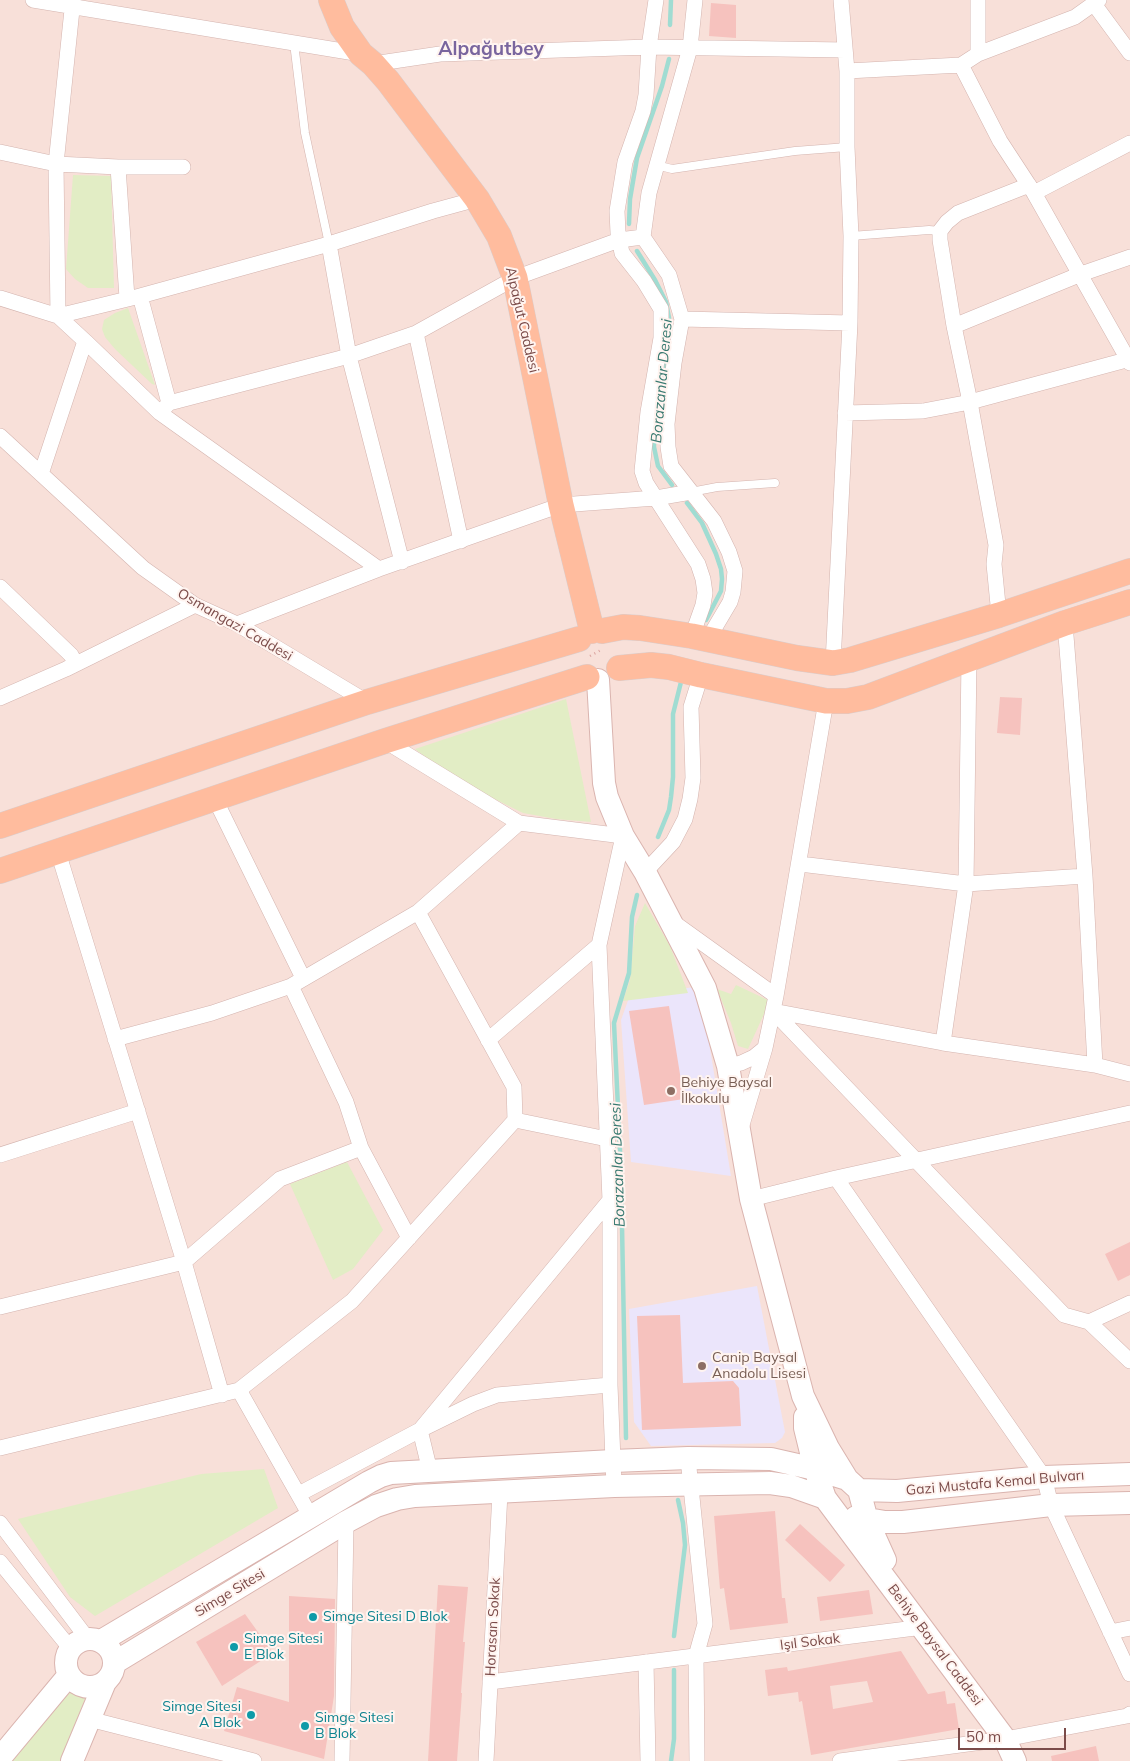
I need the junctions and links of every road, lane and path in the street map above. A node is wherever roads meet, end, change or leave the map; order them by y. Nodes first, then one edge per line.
1 (33, 0) edge
2 (330, 0) edge
3 (656, 0) edge
4 (695, 0) edge
5 (841, 0) edge
6 (978, 0) edge
7 (1097, 1) edge
8 (73, 3) edge
9 (294, 43) junction
10 (649, 47) junction
11 (690, 48) junction
12 (845, 50) junction
13 (1130, 53) edge
14 (978, 54) junction
15 (367, 59) junction
16 (961, 65) junction
17 (847, 71) junction
18 (1130, 143) edge
19 (847, 147) junction
20 (0, 152) edge
21 (56, 164) junction
22 (656, 165) junction
23 (183, 166) dead end
24 (118, 167) junction
25 (1031, 189) junction
26 (477, 199) junction
27 (940, 231) junction
28 (851, 236) junction
29 (643, 237) junction
30 (619, 240) junction
31 (329, 244) junction
32 (1130, 258) edge
33 (1081, 274) junction
34 (515, 278) junction
35 (133, 297) junction
36 (0, 298) edge
37 (58, 316) junction
38 (682, 319) junction
39 (850, 323) junction
40 (954, 326) junction
41 (416, 333) junction
42 (85, 342) junction
43 (350, 356) junction
44 (1129, 361) edge
45 (970, 402) junction
46 (165, 408) junction
47 (845, 413) junction
48 (0, 436) edge
49 (41, 474) junction
50 (775, 483) dead end
51 (691, 492) junction
52 (656, 498) junction
53 (561, 505) junction
54 (461, 541) junction
55 (402, 562) junction
56 (379, 569) junction
57 (1130, 571) edge
58 (0, 587) edge
59 (1130, 602) edge
60 (195, 604) junction
61 (999, 615) junction
62 (1065, 623) junction
63 (237, 624) junction
64 (591, 634) junction
65 (701, 638) junction
66 (969, 658) junction
67 (833, 663) junction
68 (76, 664) junction
69 (601, 675) junction
70 (701, 675) junction
71 (0, 698) edge
72 (826, 701) junction
73 (367, 702) junction
74 (385, 741) junction
75 (215, 799) junction
76 (519, 823) junction
77 (0, 826) edge
78 (623, 836) junction
79 (58, 852) junction
80 (800, 864) junction
81 (0, 872) edge
82 (645, 872) junction
83 (1085, 876) junction
84 (966, 884) junction
85 (418, 912) junction
86 (672, 922) junction
87 (599, 945) junction
88 (297, 982) junction
89 (776, 996) junction
90 (773, 1011) junction
91 (115, 1039) junction
92 (488, 1040) junction
93 (943, 1043) junction
94 (765, 1048) junction
95 (1095, 1065) junction
96 (728, 1066) junction
97 (1130, 1074) edge
98 (138, 1111) junction
99 (1130, 1113) edge
100 (515, 1120) junction
101 (740, 1130) junction
102 (607, 1139) junction
103 (361, 1148) junction
104 (0, 1155) edge
105 (914, 1159) junction
106 (836, 1178) junction
107 (751, 1199) junction
108 (610, 1200) junction
109 (409, 1238) junction
110 (184, 1262) junction
111 (1130, 1302) edge
112 (0, 1307) edge
113 (1089, 1322) junction
114 (1130, 1361) edge
115 (610, 1385) junction
116 (239, 1390) junction
117 (222, 1395) junction
118 (804, 1396) junction
119 (805, 1428) junction
120 (420, 1430) junction
121 (0, 1448) edge
122 (688, 1458) junction
123 (771, 1459) junction
124 (613, 1461) junction
125 (815, 1469) junction
126 (430, 1471) junction
127 (1130, 1474) edge
128 (1044, 1477) junction
129 (692, 1484) junction
130 (853, 1484) junction
131 (614, 1486) junction
132 (500, 1493) junction
133 (299, 1494) junction
134 (1130, 1503) edge
135 (831, 1505) junction
136 (1051, 1505) junction
137 (311, 1516) junction
138 (867, 1520) junction
139 (346, 1522) junction
140 (902, 1522) junction
141 (0, 1523) edge
142 (0, 1562) edge
143 (886, 1570) junction
144 (923, 1627) junction
145 (1130, 1628) edge
146 (1110, 1632) junction
147 (86, 1642) junction
148 (696, 1656) junction
149 (646, 1662) junction
150 (110, 1672) junction
151 (1130, 1674) edge
152 (68, 1675) junction
153 (490, 1682) junction
154 (1130, 1714) edge
155 (89, 1719) junction
156 (1005, 1739) junction
157 (0, 1758) edge
158 (72, 1761) edge
159 (254, 1761) edge
160 (342, 1761) edge
161 (486, 1761) edge
162 (648, 1761) edge
163 (697, 1761) edge
164 (840, 1761) edge
165 (1016, 1761) edge

1 - 8 street
2 - 15 main road, Alpağut Caddesi
3 - 10 street
4 - 11 street
5 - 12 street
6 - 14 street
7 - 13 street
7 - 14 street
8 - 9 street
8 - 21 street
9 - 15 street
9 - 31 lane
10 - 11 street
10 - 15 street
10 - 30 street
11 - 12 street
11 - 22 street
12 - 17 street
14 - 16 street
15 - 26 main road, Alpağut Caddesi
16 - 17 street
16 - 25 street
17 - 19 street
18 - 25 street
19 - 22 lane
19 - 28 street
20 - 21 street
21 - 24 street
21 - 37 street
22 - 29 street
23 - 24 street
24 - 35 street
25 - 27 street
25 - 33 street
26 - 31 street
26 - 34 main road, Alpağut Caddesi
27 - 28 lane
27 - 40 street
28 - 39 street
29 - 30 street
29 - 38 street
30 - 34 street
30 - 52 street
31 - 35 street
31 - 43 street
32 - 33 street
33 - 40 street
33 - 44 street
34 - 41 street
34 - 53 main road, Alpağut Caddesi
35 - 37 street
35 - 46 street
36 - 37 street
37 - 42 street
38 - 39 street
38 - 51 street
39 - 47 street
40 - 45 street
41 - 43 street
41 - 54 street
42 - 46 street
42 - 49 street
43 - 46 street
43 - 55 street
44 - 45 street
45 - 47 street
45 - 61 street
46 - 56 street
47 - 67 street
48 - 49 street, Osmangazi Caddesi
49 - 60 street, Osmangazi Caddesi
50 - 51 lane
51 - 52 street
51 - 65 street
52 - 53 street
52 - 65 street
53 - 54 street
53 - 64 main road, Alpağut Caddesi
54 - 55 street
55 - 56 street
56 - 63 street
57 - 61 main road
58 - 68 street
59 - 62 main road
60 - 63 street, Osmangazi Caddesi
60 - 68 street
61 - 67 main road
62 - 66 main road
62 - 83 street
63 - 73 street, Osmangazi Caddesi
64 - 65 main road
64 - 69 main road
64 - 69 main road
64 - 73 main road
65 - 67 main road
66 - 72 main road
66 - 84 street
68 - 71 street
69 - 70 main road
69 - 74 main road
69 - 78 main road
70 - 72 main road
70 - 82 street
72 - 80 street
73 - 77 main road
74 - 75 main road
74 - 76 street
75 - 79 main road
75 - 88 street
76 - 78 street
76 - 85 street
78 - 82 main road
78 - 87 street
79 - 81 main road
79 - 91 street
80 - 84 street
80 - 89 street
82 - 86 main road
83 - 84 street
83 - 95 street
84 - 93 street
85 - 88 street
85 - 92 street
86 - 89 street
86 - 96 main road
87 - 92 street
87 - 102 street
88 - 91 street
88 - 103 street
89 - 90 street
90 - 93 street
90 - 94 street
90 - 105 street
91 - 98 street
92 - 100 street
93 - 95 street
94 - 96 street
94 - 101 street
95 - 97 street
96 - 101 main road
98 - 104 street
98 - 110 street
99 - 105 street
100 - 102 street
100 - 109 street
101 - 107 main road
102 - 108 street
103 - 109 street
103 - 110 street
105 - 106 street
105 - 113 street
106 - 107 street
106 - 128 street
107 - 118 main road
108 - 115 street
108 - 120 street
109 - 116 street
110 - 112 street
110 - 117 street
111 - 113 street
113 - 114 street
115 - 120 street
115 - 124 street
116 - 117 street
116 - 133 street
117 - 121 street
118 - 119 main road
118 - 130 main road
119 - 123 main road
119 - 125 main road
120 - 126 street
120 - 133 street
122 - 123 main road
122 - 124 main road
122 - 129 street
123 - 125 main road, Gazi Mustafa Kemal Bulvarı
124 - 126 main road
124 - 131 street
125 - 130 main road, Gazi Mustafa Kemal Bulvarı
125 - 135 main road
126 - 137 main road
127 - 128 main road, Gazi Mustafa Kemal Bulvarı
128 - 130 main road, Gazi Mustafa Kemal Bulvarı
128 - 136 street
129 - 131 main road, Gazi Mustafa Kemal Bulvarı
129 - 135 main road, Gazi Mustafa Kemal Bulvarı
129 - 148 street
130 - 138 main road
131 - 132 main road, Simge Sitesi
132 - 139 main road, Simge Sitesi
132 - 153 street, Horasan Sokak
133 - 137 street
134 - 136 main road, Gazi Mustafa Kemal Bulvarı
135 - 138 main road, Gazi Mustafa Kemal Bulvarı
135 - 143 main road
136 - 140 main road, Gazi Mustafa Kemal Bulvarı
136 - 146 street
137 - 147 main road
138 - 140 main road, Gazi Mustafa Kemal Bulvarı
138 - 143 main road
139 - 150 main road, Simge Sitesi
139 - 160 street
140 - 143 main road
141 - 147 street
142 - 147 street
143 - 144 main road, Behiye Baysal Caddesi
144 - 148 street, Işıl Sokak
144 - 156 main road, Behiye Baysal Caddesi
145 - 146 street
146 - 151 street
147 - 150 main road
147 - 152 main road
148 - 149 street, Işıl Sokak
148 - 163 street
149 - 153 street, Işıl Sokak
149 - 162 street
150 - 152 main road
150 - 155 main road
152 - 157 main road
153 - 161 street, Horasan Sokak
154 - 156 street
155 - 158 main road
155 - 159 street
156 - 164 street
156 - 165 main road, Behiye Baysal Caddesi

